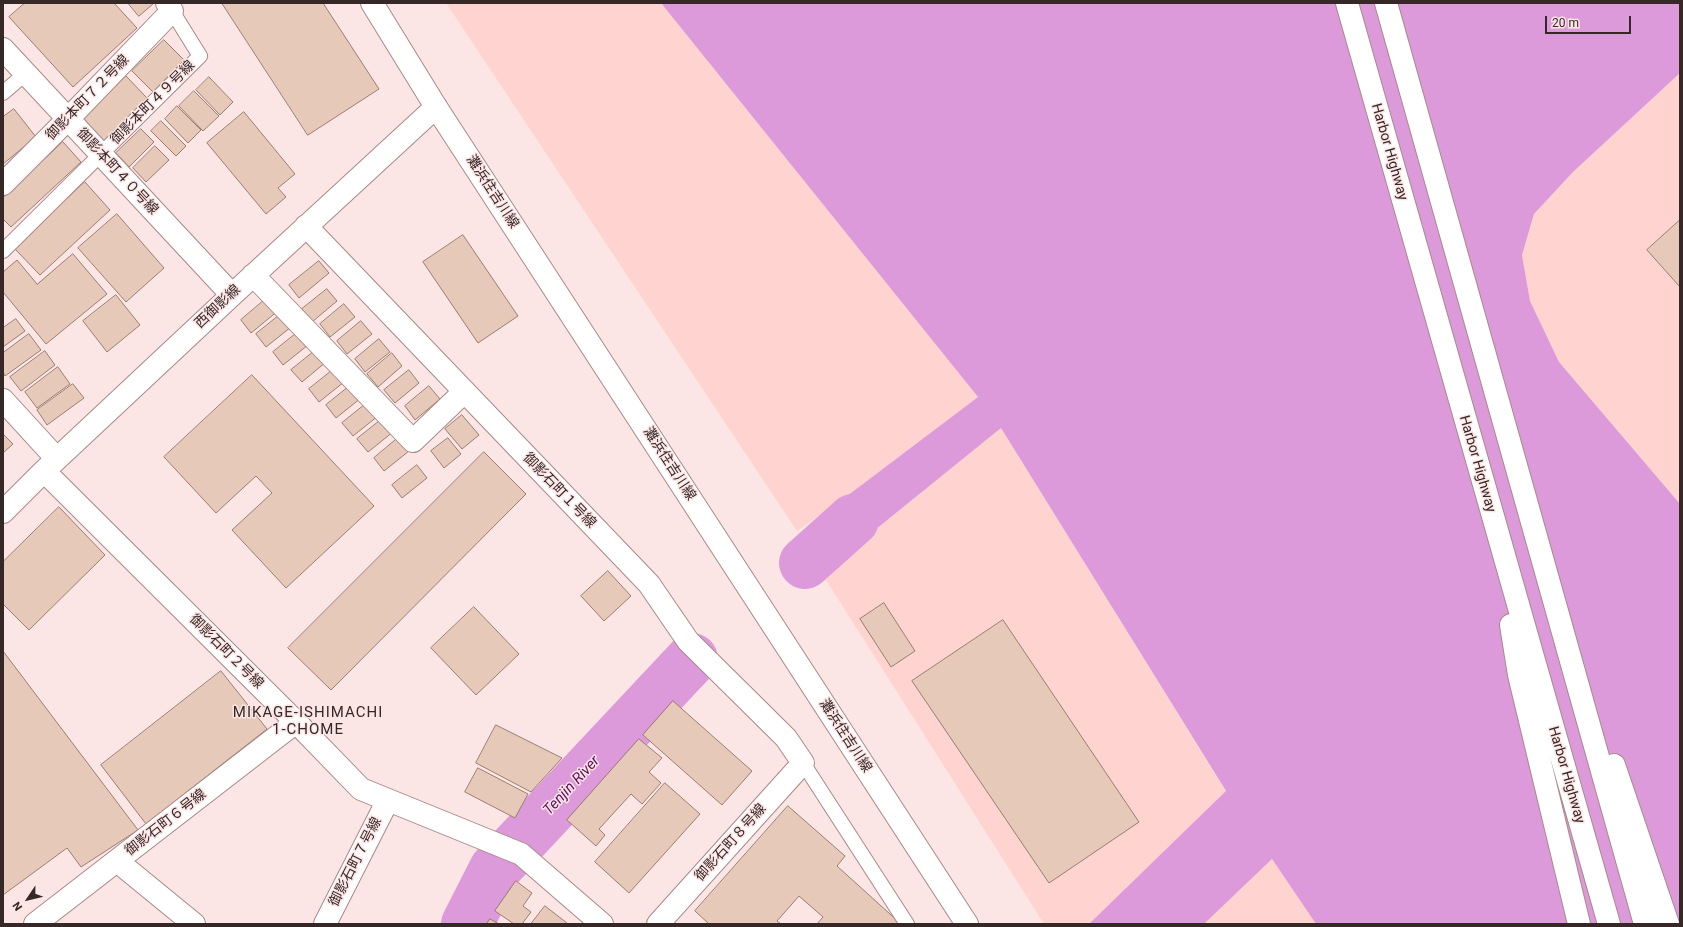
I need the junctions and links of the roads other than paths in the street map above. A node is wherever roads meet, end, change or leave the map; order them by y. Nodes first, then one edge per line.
1 (372, 3) edge
2 (1347, 3) edge
3 (1386, 3) edge
4 (169, 7) edge
5 (3, 49) edge
6 (25, 74) junction
7 (3, 93) edge
8 (436, 107) junction
9 (67, 120) junction
10 (100, 155) junction
11 (3, 184) edge
12 (306, 226) junction
13 (3, 251) edge
14 (253, 275) junction
15 (232, 295) junction
16 (464, 392) junction
17 (3, 400) edge
18 (50, 465) junction
19 (3, 512) edge
20 (1532, 521) junction
21 (1496, 528) junction
22 (296, 722) junction
23 (804, 763) junction
24 (388, 800) junction
25 (118, 861) junction
26 (597, 922) edge
27 (35, 924) edge
28 (194, 924) edge
29 (325, 924) edge
30 (658, 924) edge
31 (907, 924) edge
32 (967, 924) edge
33 (1579, 924) edge
34 (1609, 924) edge
35 (1644, 924) edge
36 (1668, 924) edge

1 - 8 street, 灘浜住吉川線
2 - 21 street, Harbor Highway
3 - 20 street
4 - 9 street, 御影本町７２号線
4 - 10 lane, 御影本町４９号線
5 - 6 street, 御影本町４０号線
6 - 7 lane
6 - 9 street, 御影本町４０号線
8 - 12 street, 西御影線
8 - 32 street, 灘浜住吉川線
9 - 10 street, 御影本町４０号線
9 - 11 street, 御影本町７２号線
10 - 13 lane, 御影本町４９号線
10 - 15 street, 御影本町４０号線
12 - 14 street, 西御影線
12 - 16 street, 御影石町１号線
14 - 15 street, 西御影線
14 - 16 street
15 - 18 street, 西御影線
16 - 23 street, 御影石町１号線
17 - 18 street, 御影石町２号線
18 - 19 street, 西御影線
18 - 22 street, 御影石町２号線
20 - 35 street
20 - 36 street
21 - 33 street
21 - 34 street, Harbor Highway
22 - 24 street, 御影石町２号線
22 - 25 street, 御影石町６号線
23 - 30 street, 御影石町８号線
23 - 31 lane
24 - 26 street, 御影石町２号線
24 - 29 street, 御影石町７号線
25 - 27 street, 御影石町６号線
25 - 28 street

